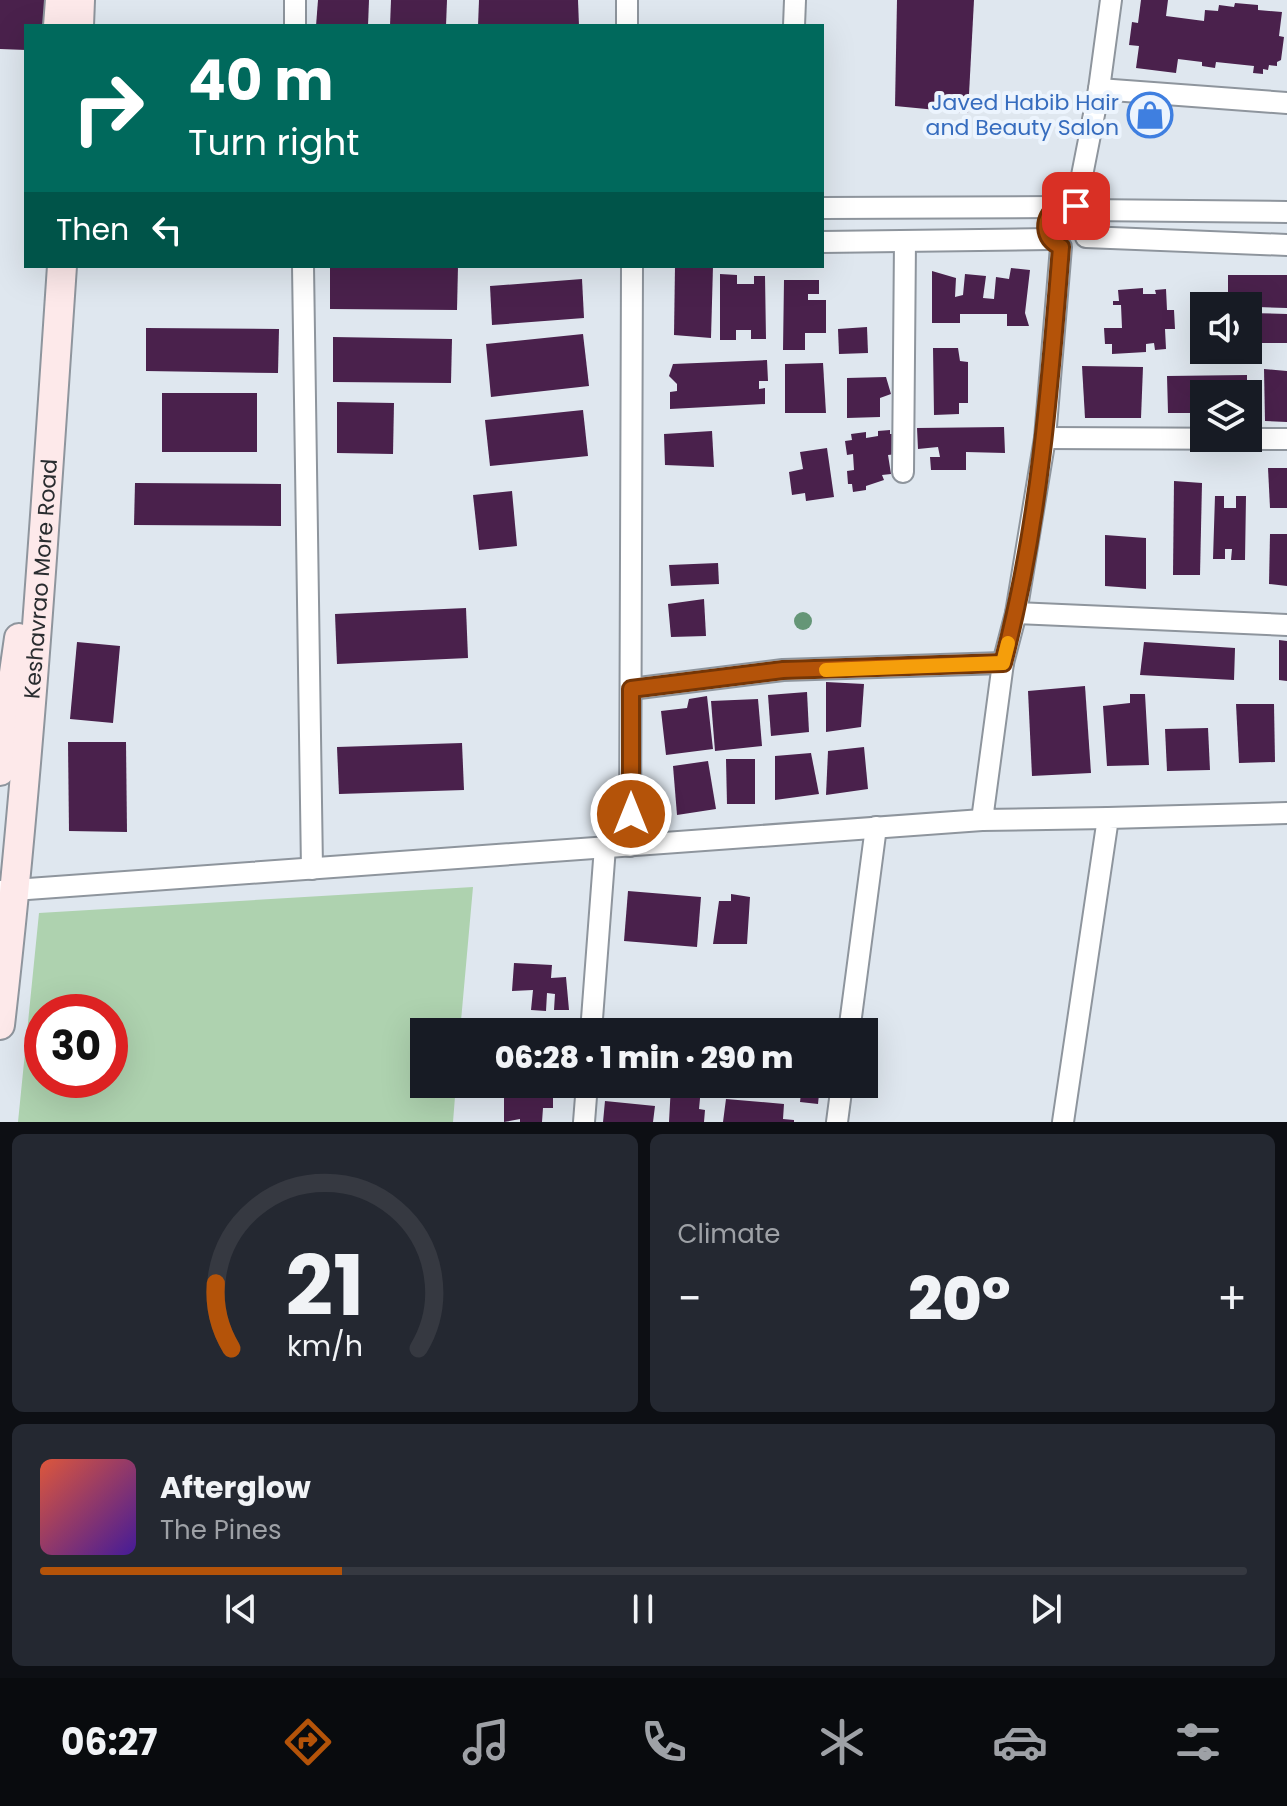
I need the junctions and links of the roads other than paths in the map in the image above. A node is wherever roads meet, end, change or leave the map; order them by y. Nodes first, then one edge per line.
1 (60, 0) edge
2 (80, 0) edge
3 (295, 0) edge
4 (627, 0) edge
5 (795, 0) edge
6 (1111, 0) edge
7 (58, 24) edge
8 (79, 24) edge
9 (295, 24) edge
10 (627, 24) edge
11 (794, 24) edge
12 (1099, 89) junction
13 (1287, 103) edge
14 (824, 208) edge
15 (1072, 208) junction
16 (1287, 212) edge
17 (1086, 237) junction
18 (905, 241) junction
19 (824, 242) edge
20 (1055, 243) junction
21 (1287, 245) edge
22 (43, 268) edge
23 (62, 268) edge
24 (303, 268) edge
25 (632, 268) edge
26 (1045, 438) junction
27 (1287, 439) edge
28 (903, 472) dead end
29 (1016, 613) junction
30 (1287, 625) edge
31 (1003, 663) junction
32 (631, 689) junction
33 (0, 771) edge
34 (1287, 813) edge
35 (1108, 818) junction
36 (982, 820) junction
37 (876, 827) junction
38 (630, 846) junction
39 (605, 847) junction
40 (312, 869) junction
41 (8, 891) edge
42 (592, 1018) edge
43 (851, 1018) edge
44 (0, 1025) edge
45 (586, 1098) edge
46 (840, 1098) edge
47 (584, 1122) edge
48 (837, 1122) edge
49 (1063, 1122) edge

1 - 7 street
2 - 8 street
3 - 9 street
4 - 10 street
5 - 11 street
6 - 12 street
12 - 13 street
12 - 15 street
14 - 15 street
15 - 16 street
15 - 17 street
15 - 20 street
17 - 20 street
17 - 21 street
18 - 19 street
18 - 20 street
18 - 28 street
20 - 26 street
22 - 33 street
23 - 41 street, Keshavrao More Road
24 - 40 street
25 - 32 street
26 - 27 street
26 - 29 street
29 - 30 street
29 - 31 street
31 - 32 street
31 - 36 street
32 - 38 street
34 - 35 street
35 - 36 street
35 - 49 street
36 - 37 street
37 - 38 street
37 - 43 street
38 - 39 street
39 - 40 street
39 - 42 street
40 - 41 street
41 - 44 street, Keshavrao More Road
45 - 47 street
46 - 48 street

